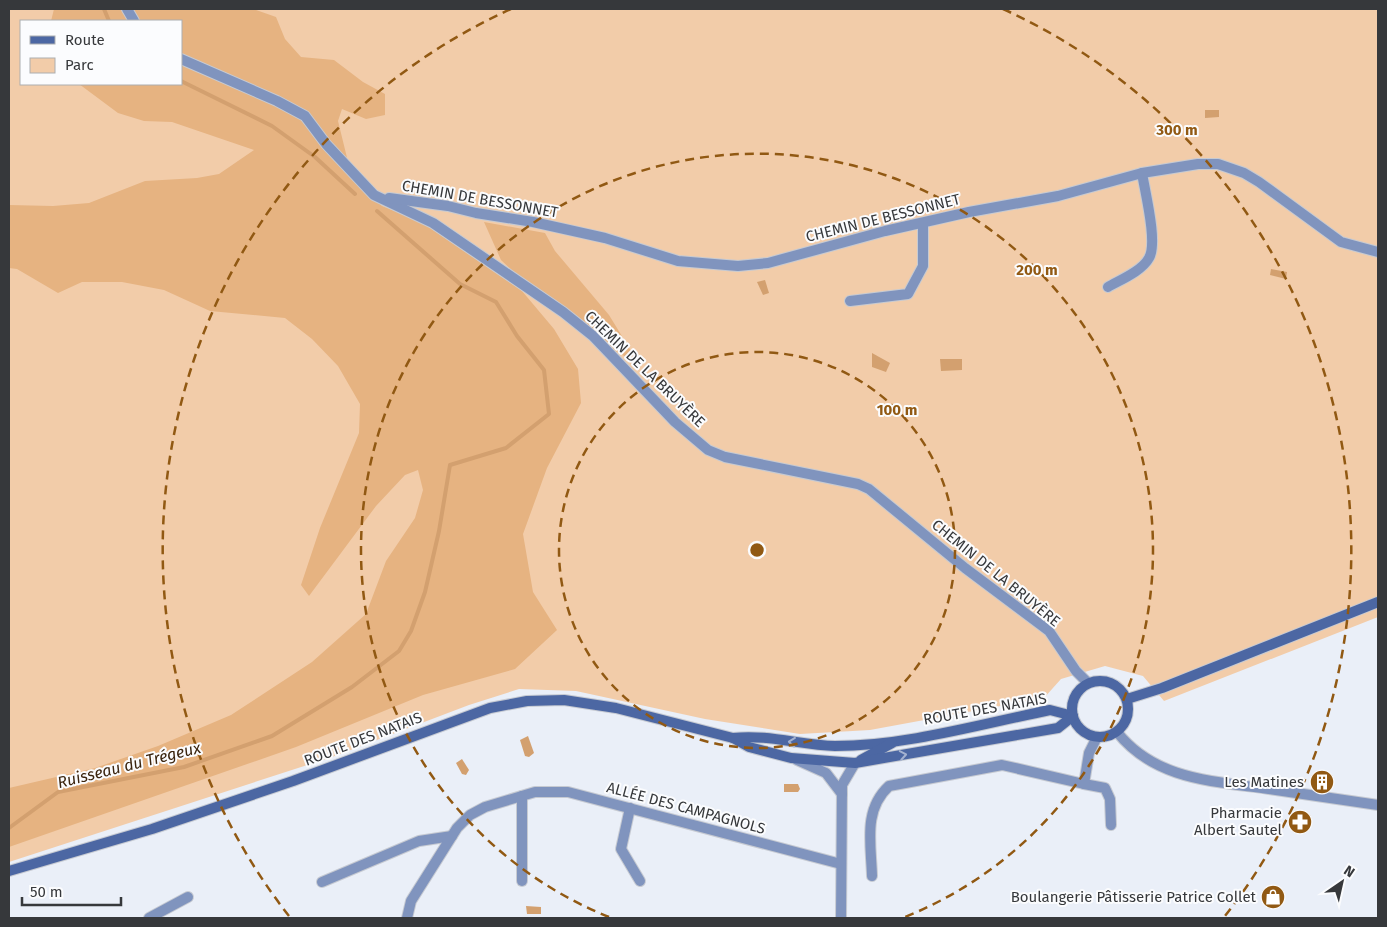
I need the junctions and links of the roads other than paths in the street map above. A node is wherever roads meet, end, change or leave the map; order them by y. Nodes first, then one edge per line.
1 (127, 9) edge
2 (133, 20) edge
3 (182, 59) edge
4 (1142, 173) junction
5 (374, 195) junction
6 (923, 223) junction
7 (1378, 252) edge
8 (1108, 287) dead end
9 (850, 300) dead end
10 (1378, 602) edge
11 (1088, 683) junction
12 (1127, 699) junction
13 (1072, 716) junction
14 (1117, 732) junction
15 (1097, 737) junction
16 (733, 738) junction
17 (894, 741) junction
18 (791, 758) junction
19 (855, 763) junction
20 (1084, 784) junction
21 (842, 794) junction
22 (522, 796) junction
23 (1378, 805) edge
24 (630, 808) junction
25 (1111, 825) dead end
26 (452, 836) junction
27 (841, 864) junction
28 (9, 871) edge
29 (872, 876) dead end
30 (522, 881) dead end
31 (640, 881) dead end
32 (322, 882) dead end
33 (188, 898) dead end
34 (149, 918) edge
35 (407, 918) edge
36 (841, 918) edge

1 - 2 street
3 - 5 street, CHEMIN DE LA BRUYÈRE
4 - 6 street, CHEMIN DE BESSONNET
4 - 7 street, CHEMIN DE BESSONNET
4 - 8 street
5 - 6 street, CHEMIN DE BESSONNET
5 - 11 street, CHEMIN DE LA BRUYÈRE
6 - 9 street
10 - 12 street
11 - 12 street
11 - 13 street
12 - 14 street
13 - 15 street
13 - 17 street, ROUTE DES NATAIS
19 -> 13 street, ROUTE DES NATAIS
14 - 15 street
14 - 23 street
15 - 20 street
17 -> 16 street, ROUTE DES NATAIS
16 - 18 street, ROUTE DES NATAIS
16 - 28 street, ROUTE DES NATAIS
17 - 19 street
18 - 19 street, ROUTE DES NATAIS
18 - 21 street
19 - 21 street
20 - 25 street
20 - 29 street
21 - 27 street
22 - 24 street, ALLÉE DES CAMPAGNOLS
22 - 26 street, ALLÉE DES CAMPAGNOLS
22 - 30 street
24 - 27 street, ALLÉE DES CAMPAGNOLS
24 - 31 street
26 - 32 street
26 - 35 street, ALLÉE DES CAMPAGNOLS
27 - 36 street
33 - 34 street

